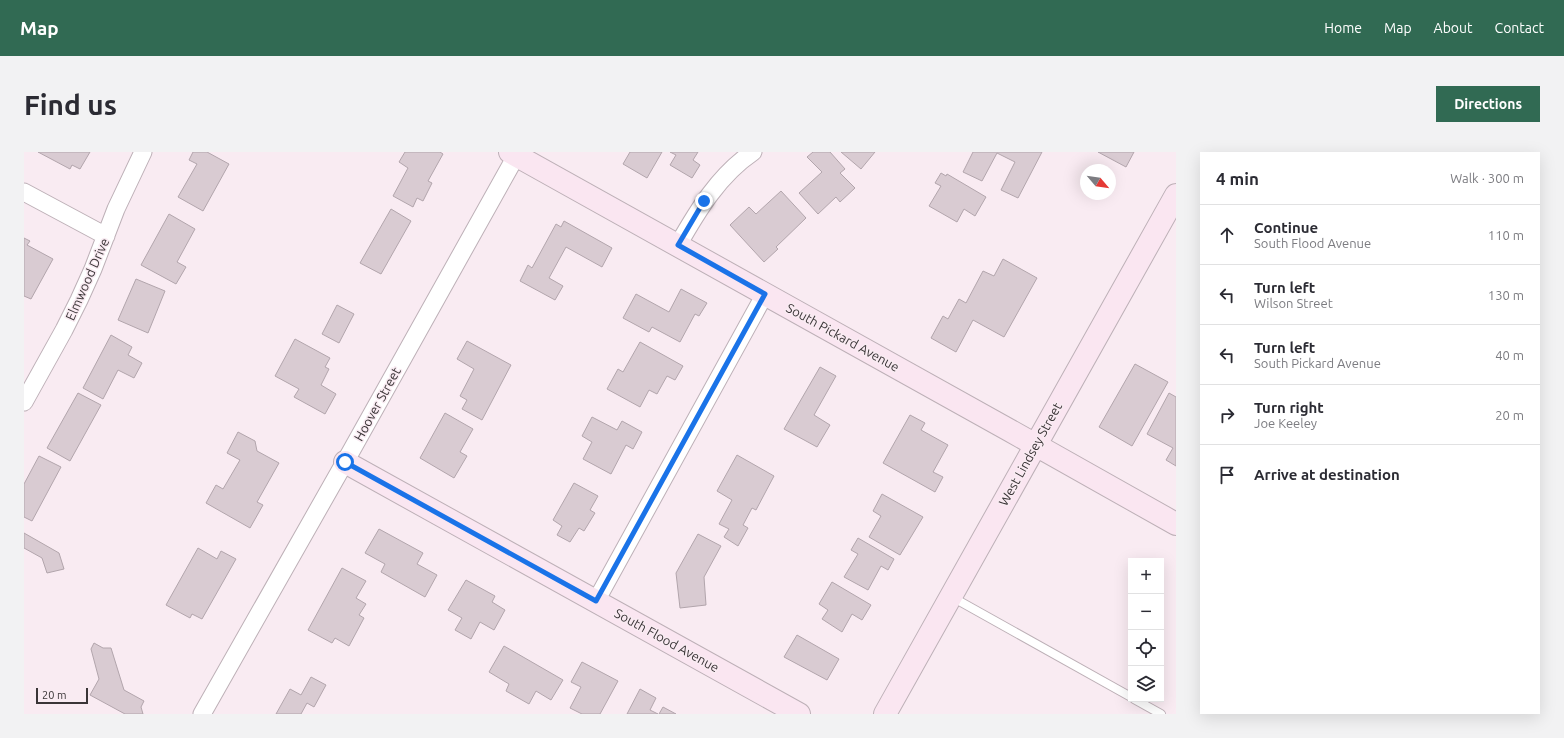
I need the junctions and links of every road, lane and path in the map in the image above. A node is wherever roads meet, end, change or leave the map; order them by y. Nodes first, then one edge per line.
1 (143, 152) edge
2 (753, 152) edge
3 (512, 154) edge
4 (24, 192) edge
5 (1176, 195) edge
6 (106, 236) junction
7 (678, 245) junction
8 (765, 294) junction
9 (24, 402) edge
10 (1036, 445) junction
11 (345, 462) junction
12 (1176, 524) edge
13 (951, 597) junction
14 (596, 601) junction
15 (1128, 695) edge
16 (1139, 702) edge
17 (202, 714) edge
18 (799, 714) edge
19 (885, 714) edge
20 (1161, 714) edge

1 - 6 street, Elmwood Drive
2 - 7 street
3 - 7 street, South Pickard Avenue
3 - 11 street, Hoover Street
4 - 6 street
5 - 10 street, West Lindsey Street
6 - 9 street, Elmwood Drive
7 - 8 street, South Pickard Avenue
8 - 10 street, South Pickard Avenue
8 - 14 street
10 - 12 street, South Pickard Avenue
10 - 13 street, West Lindsey Street
11 - 14 street, South Flood Avenue
11 - 17 street, Hoover Street
13 - 15 lane
13 - 19 street, West Lindsey Street
14 - 18 street, South Flood Avenue
16 - 20 lane

